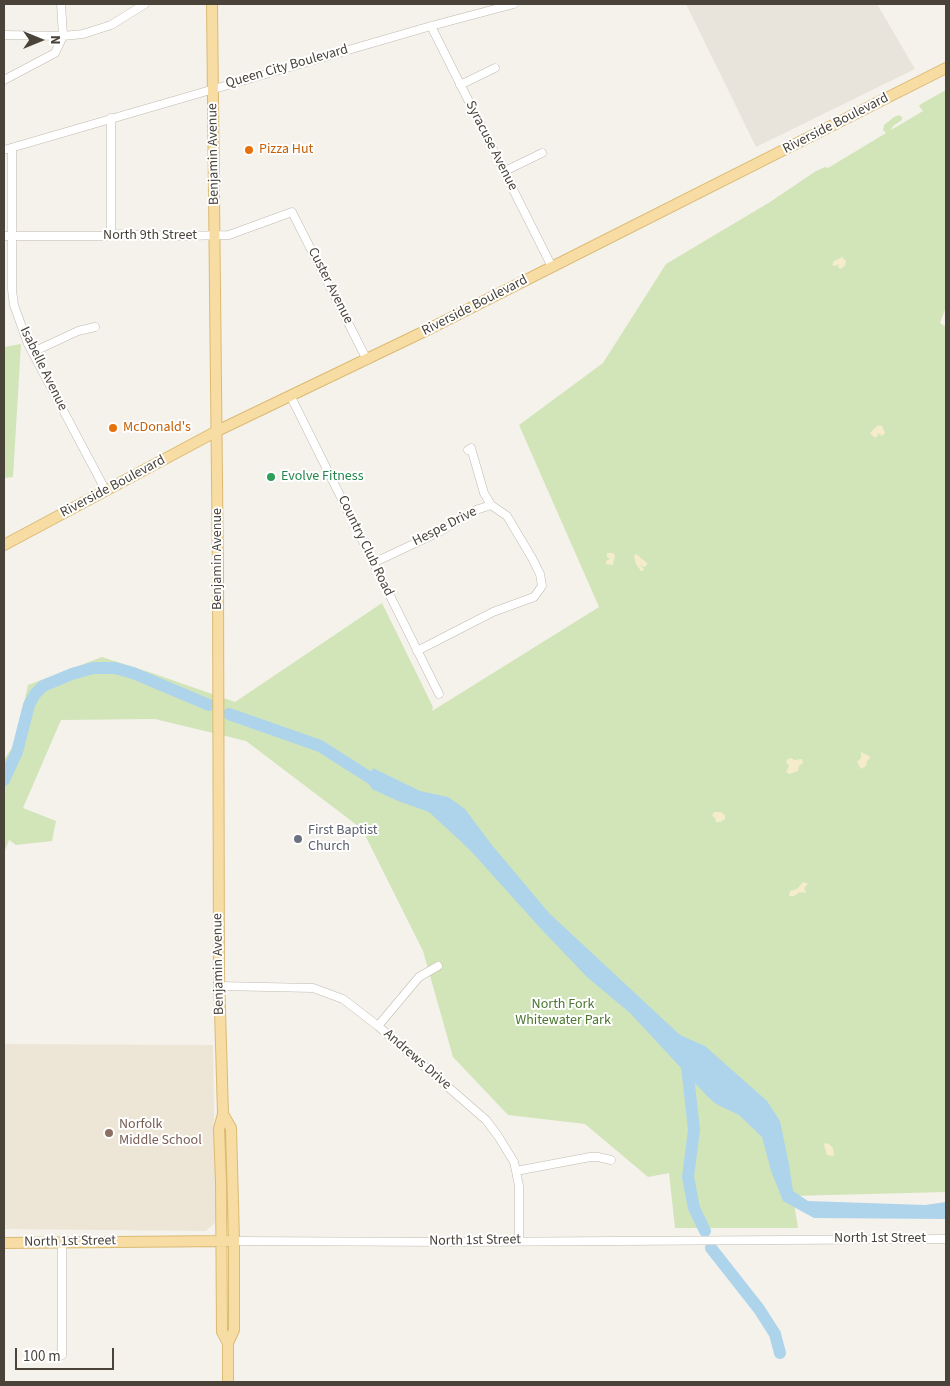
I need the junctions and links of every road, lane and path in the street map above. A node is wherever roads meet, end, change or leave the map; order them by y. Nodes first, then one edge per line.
1 (61, 4) edge
2 (145, 4) edge
3 (212, 4) edge
4 (514, 4) edge
5 (431, 26) junction
6 (4, 35) edge
7 (63, 36) junction
8 (495, 68) dead end
9 (946, 68) edge
10 (4, 80) edge
11 (460, 85) junction
12 (213, 89) junction
13 (111, 118) junction
14 (8, 149) edge
15 (542, 153) dead end
16 (504, 171) junction
17 (292, 212) joint
18 (111, 234) junction
19 (215, 235) junction
20 (8, 236) edge
21 (552, 267) junction
22 (95, 327) dead end
23 (33, 352) junction
24 (367, 360) junction
25 (291, 397) junction
26 (217, 431) junction
27 (468, 450) dead end
28 (106, 492) junction
29 (491, 505) junction
30 (4, 545) edge
31 (373, 563) junction
32 (417, 651) junction
33 (439, 694) dead end
34 (438, 966) dead end
35 (220, 986) junction
36 (378, 1026) junction
37 (223, 1114) junction
38 (611, 1160) dead end
39 (516, 1171) junction
40 (946, 1239) edge
41 (519, 1240) junction
42 (222, 1241) junction
43 (234, 1241) junction
44 (62, 1242) junction
45 (4, 1243) edge
46 (228, 1343) junction
47 (62, 1355) dead end
48 (228, 1382) edge

1 - 7 street
2 - 7 street
3 - 12 main road, Benjamin Avenue
4 - 5 street, Queen City Boulevard
5 - 11 street, Syracuse Avenue
5 - 12 street, Queen City Boulevard
6 - 7 street
7 - 10 street
8 - 11 street
9 - 21 main road, Riverside Boulevard
11 - 16 street, Syracuse Avenue
12 - 13 street, Queen City Boulevard
12 - 19 main road, Benjamin Avenue
13 - 14 street, Queen City Boulevard
13 - 18 street
14 - 20 street, Isabelle Avenue
15 - 16 street
16 - 21 street, Syracuse Avenue
17 - 19 street, North 9th Street
17 - 24 street, Custer Avenue
18 - 19 street, North 9th Street
18 - 20 street, North 9th Street
19 - 26 main road, Benjamin Avenue
20 - 23 street, Isabelle Avenue
21 - 24 main road, Riverside Boulevard
22 - 23 street
23 - 28 street, Isabelle Avenue
24 - 25 main road, Riverside Boulevard
25 - 26 main road, Riverside Boulevard
25 - 31 street, Country Club Road
26 - 28 main road, Riverside Boulevard
26 - 35 main road, Benjamin Avenue
27 - 29 street
28 - 30 main road, Riverside Boulevard
29 - 31 street, Hespe Drive
29 - 32 street, Hespe Drive
31 - 32 street, Country Club Road
32 - 33 street, Country Club Road
34 - 36 street
35 - 36 street, Andrews Drive
35 - 37 main road, Benjamin Avenue
36 - 39 street, Andrews Drive
37 - 42 main road, Benjamin Avenue
37 - 43 main road, Benjamin Avenue
38 - 39 street
39 - 41 street, Andrews Drive
40 - 41 street, North 1st Street
41 - 43 street, North 1st Street
42 - 43 main road, North 1st Street
42 - 44 main road, North 1st Street
42 - 46 main road, Benjamin Avenue
43 - 46 main road, Benjamin Avenue
44 - 45 main road, North 1st Street
44 - 47 street
46 - 48 main road

